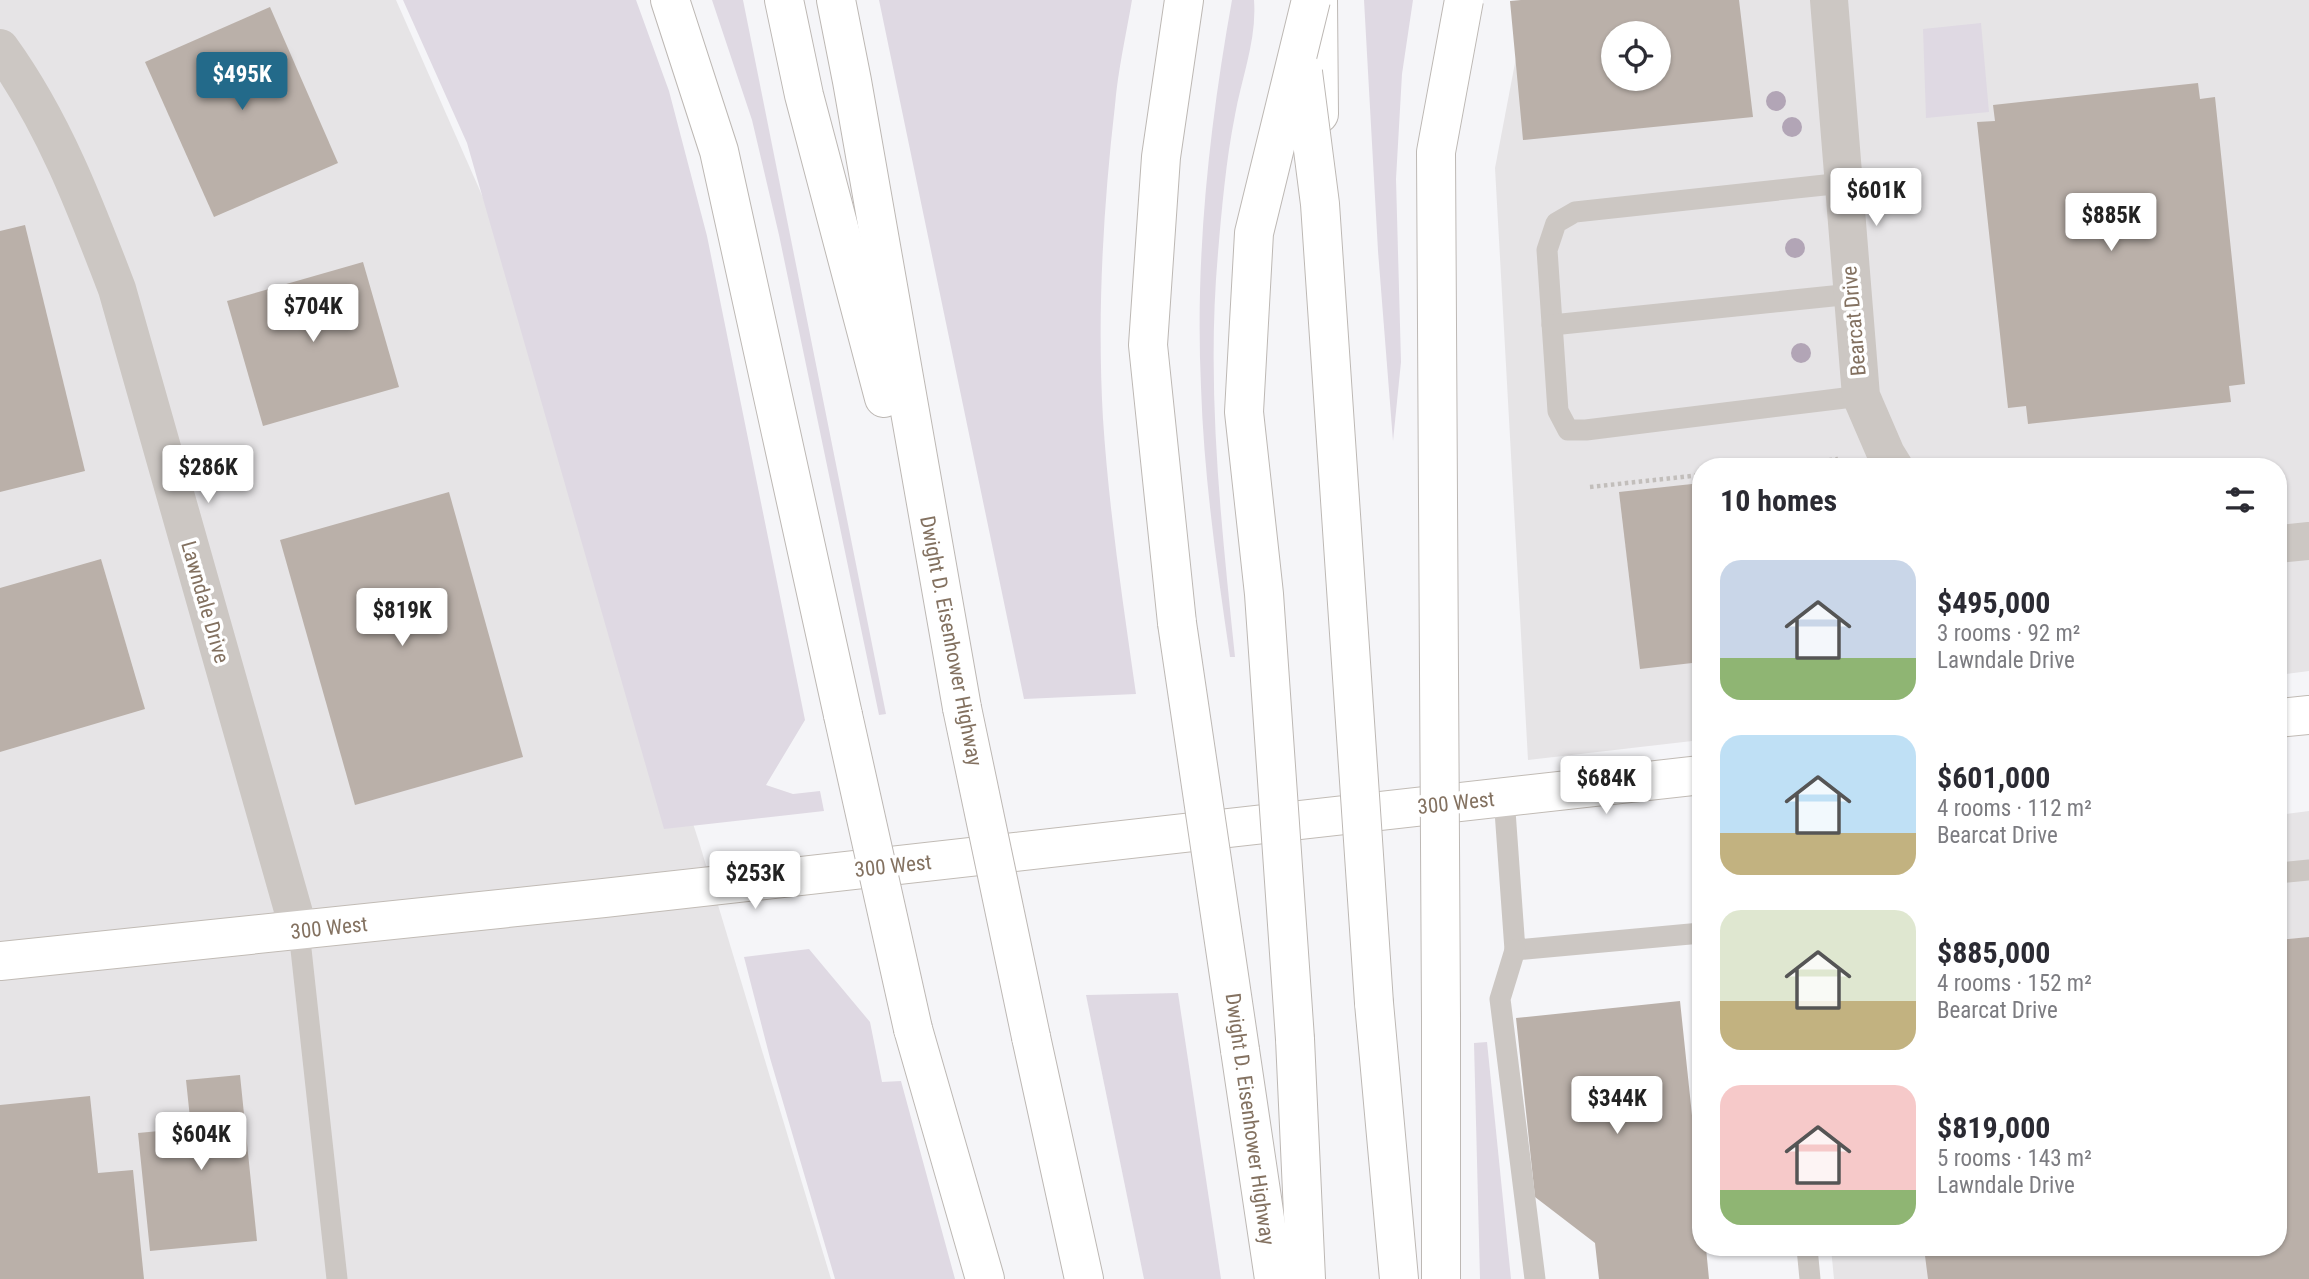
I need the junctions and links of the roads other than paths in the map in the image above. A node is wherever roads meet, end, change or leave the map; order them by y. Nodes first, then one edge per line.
1 (670, 0) edge
2 (784, 0) edge
3 (836, 0) edge
4 (1184, 0) edge
5 (1294, 0) edge
6 (1311, 0) edge
7 (1318, 0) edge
8 (1464, 0) edge
9 (1829, 0) edge
10 (0, 48) edge
11 (1843, 183) junction
12 (1320, 204) junction
13 (1852, 294) junction
14 (1552, 325) junction
15 (1861, 396) junction
16 (1888, 458) edge
17 (2309, 541) edge
18 (2287, 543) edge
19 (949, 643) junction
20 (2309, 715) edge
21 (2287, 717) edge
22 (1692, 776) edge
23 (1504, 797) junction
24 (2309, 870) edge
25 (2287, 872) edge
26 (299, 931) junction
27 (1692, 934) edge
28 (1515, 950) junction
29 (0, 961) edge
30 (1808, 1256) edge
31 (338, 1279) edge
32 (985, 1279) edge
33 (1084, 1279) edge
34 (1274, 1279) edge
35 (1306, 1279) edge
36 (1399, 1279) edge
37 (1441, 1279) edge
38 (1535, 1279) edge
39 (1810, 1279) edge

1 - 32 main road, bridge
2 - 19 main road
3 - 19 main road, Dwight D. Eisenhower Highway
4 - 34 main road, Dwight D. Eisenhower Highway, bridge
5 - 12 main road, bridge
6 - 35 main road, bridge
7 - 12 main road, bridge
8 - 37 main road, bridge
9 - 11 street, Bearcat Drive
10 - 26 street, Lawndale Drive
11 - 13 street, Bearcat Drive
11 - 14 lane
12 - 36 main road, bridge
13 - 14 lane
13 - 15 street, Bearcat Drive
14 - 15 lane
15 - 16 street, Bearcat Drive
17 - 18 street
19 - 33 main road, Dwight D. Eisenhower Highway, bridge
20 - 21 main road
22 - 23 main road, 300 West
23 - 26 main road, 300 West
23 - 28 lane
24 - 25 lane
26 - 29 main road, 300 West
26 - 31 lane
27 - 28 lane
28 - 38 lane
30 - 39 lane

